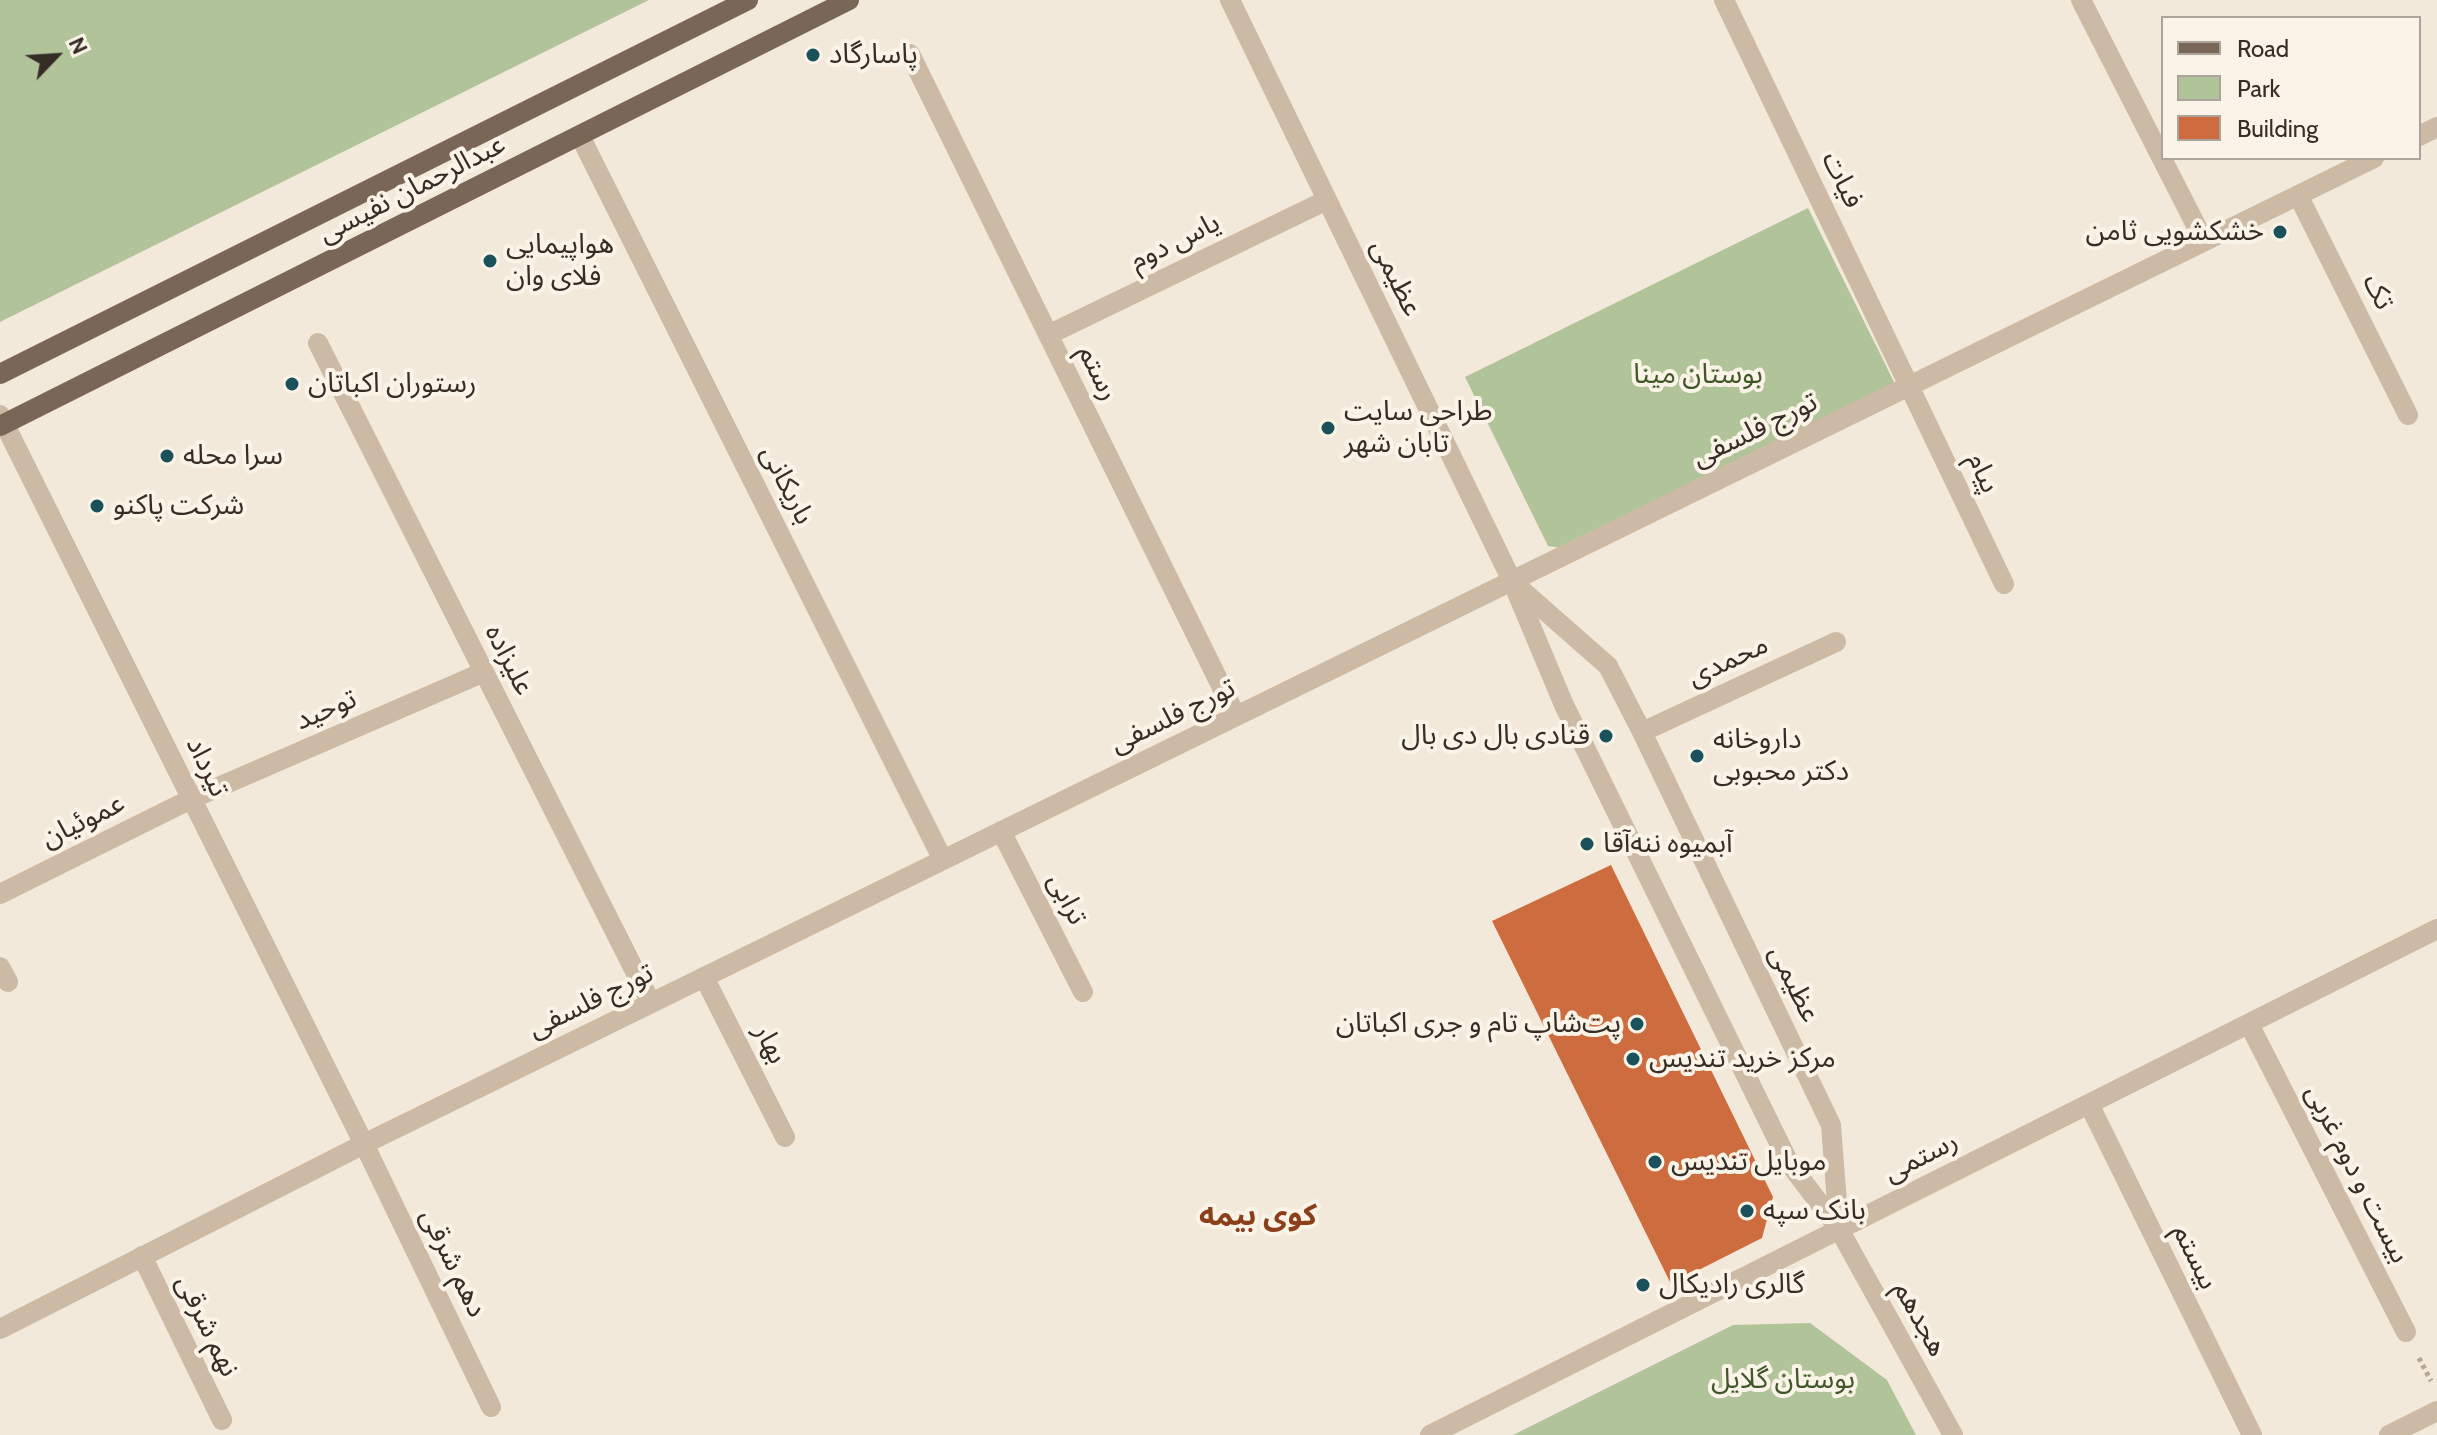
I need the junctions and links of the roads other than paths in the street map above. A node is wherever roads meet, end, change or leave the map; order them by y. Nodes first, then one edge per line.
1 (748, 0) edge
2 (849, 0) edge
3 (1230, 0) edge
4 (2081, 0) edge
5 (1728, 1) edge
6 (910, 54) dead end
7 (580, 136) junction
8 (2161, 157) edge
9 (2163, 160) edge
10 (2370, 160) edge
11 (2298, 195) junction
12 (1327, 200) junction
13 (2204, 241) junction
14 (1048, 335) junction
15 (318, 343) dead end
16 (0, 374) edge
17 (1910, 385) junction
18 (2408, 415) dead end
19 (1, 421) edge
20 (1512, 581) junction
21 (2004, 584) dead end
22 (1836, 642) dead end
23 (484, 672) junction
24 (1236, 716) junction
25 (1642, 732) junction
26 (191, 799) junction
27 (1001, 831) junction
28 (943, 860) junction
29 (0, 894) edge
30 (2437, 929) edge
31 (704, 977) junction
32 (1083, 992) dead end
33 (651, 1003) junction
34 (2249, 1024) junction
35 (2089, 1104) junction
36 (785, 1137) dead end
37 (364, 1144) junction
38 (1839, 1229) junction
39 (142, 1256) junction
40 (0, 1329) edge
41 (2406, 1332) road end
42 (491, 1407) dead end
43 (2437, 1411) edge
44 (222, 1420) dead end
45 (1430, 1435) edge
46 (1953, 1435) edge
47 (2252, 1435) edge
48 (2389, 1435) edge

1 - 16 main road, عبدالرحمان نفیسی
2 - 7 main road, عبدالرحمان نفیسی
3 - 12 street, عظیمی
4 - 8 street
5 - 17 street, فیات
6 - 14 street, رستم
7 - 19 main road, عبدالرحمان نفیسی
7 - 28 street, باریکانی
9 - 13 street
10 - 11 street, تورج فلسفی
11 - 13 street, تورج فلسفی
11 - 18 street, تک
12 - 14 street, یاس دوم
12 - 20 street, عظیمی
13 - 17 street, تورج فلسفی
14 - 24 street, رستم
15 - 23 street, علیزاده
17 - 20 street, تورج فلسفی
17 - 21 street, پیام
19 - 26 street, تیرداد
20 - 24 street, تورج فلسفی
20 - 25 street, عظیمی
20 - 38 street, عظیمی
22 - 25 street, محمدی
23 - 26 street, توحید
23 - 33 street, علیزاده
24 - 27 street, تورج فلسفی
25 - 38 street, عظیمی
26 - 29 street, عموئیان
26 - 37 street, تیرداد
27 - 28 street, تورج فلسفی
27 - 32 street, ترابی
28 - 31 street, تورج فلسفی
30 - 34 street, رستمی
31 - 33 street, تورج فلسفی
31 - 36 street, بهار
33 - 37 street, تورج فلسفی
34 - 35 street, رستمی
34 - 41 street, بیست و دوم غربی
35 - 38 street, رستمی
35 - 47 street, بیستم
37 - 39 street, تورج فلسفی
37 - 42 street, دهم شرقی
38 - 45 street, رستمی
38 - 46 street, هجدهم
39 - 40 street, تورج فلسفی
39 - 44 street, نهم شرقی
43 - 48 street

